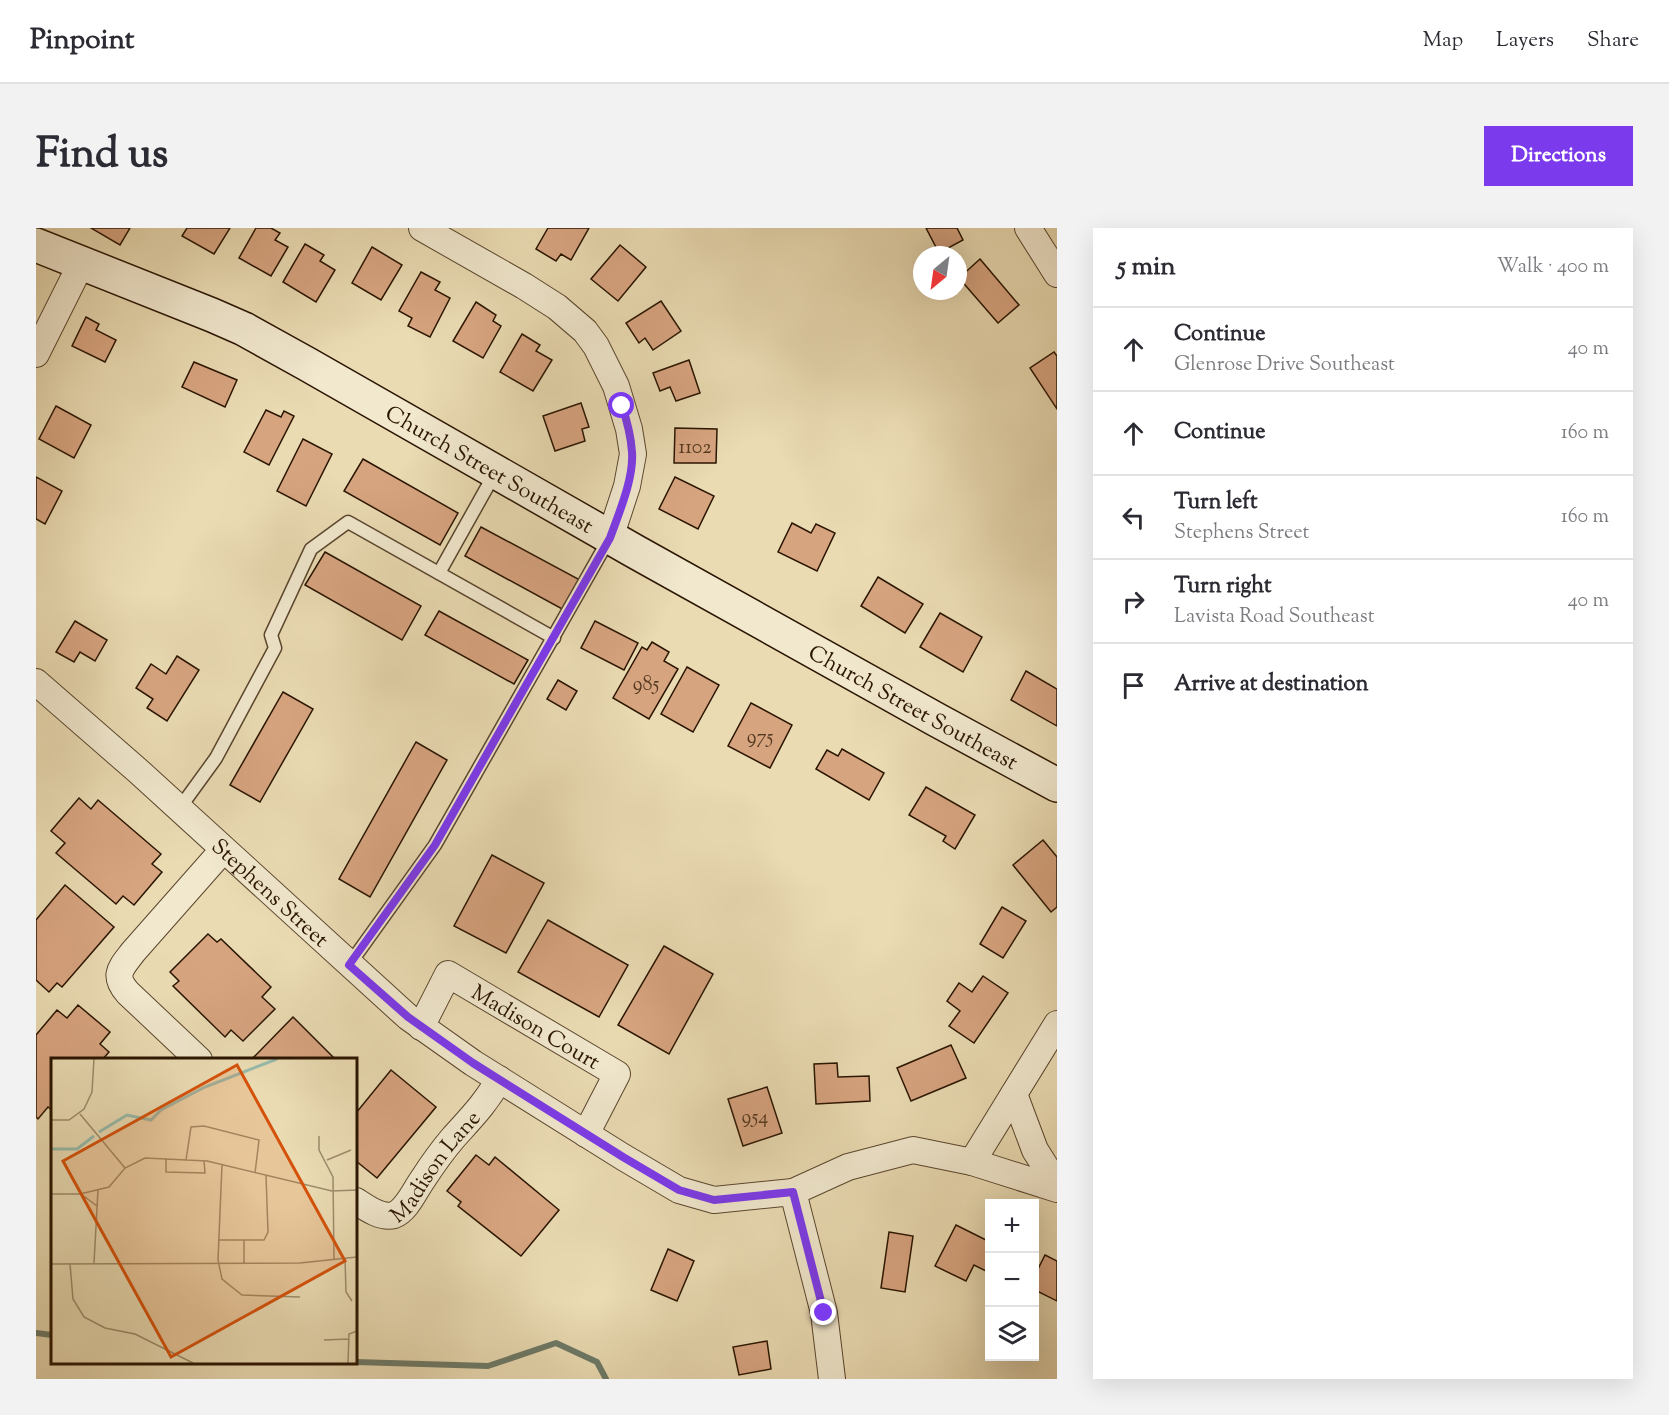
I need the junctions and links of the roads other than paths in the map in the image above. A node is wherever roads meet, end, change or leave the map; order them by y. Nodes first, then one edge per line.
1 (422, 228) edge
2 (1028, 228) edge
3 (36, 245) edge
4 (81, 264) junction
5 (1057, 274) edge
6 (36, 354) edge
7 (495, 472) junction
8 (610, 538) junction
9 (440, 573) junction
10 (554, 638) junction
11 (36, 682) edge
12 (1057, 785) edge
13 (179, 809) junction
14 (224, 850) junction
15 (349, 965) junction
16 (1057, 1024) edge
17 (421, 1027) junction
18 (198, 1058) edge
19 (499, 1079) junction
20 (1014, 1094) junction
21 (586, 1134) junction
22 (972, 1162) junction
23 (1057, 1187) edge
24 (793, 1192) junction
25 (357, 1202) edge
26 (832, 1379) edge

1 - 8 street
2 - 5 street
3 - 4 street, Church Street Southeast
4 - 6 street
4 - 7 street, Church Street Southeast
7 - 8 street, Church Street Southeast
7 - 9 lane
8 - 10 lane
8 - 12 street, Church Street Southeast
9 - 10 lane
9 - 13 lane
10 - 15 lane
11 - 13 street, Stephens Street
13 - 14 street, Stephens Street
14 - 15 street, Stephens Street
14 - 18 street
15 - 17 street, Stephens Street
16 - 20 street
17 - 19 street, Stephens Street
17 - 21 street, Madison Court
19 - 21 street, Stephens Street
19 - 25 street, Madison Lane
20 - 22 street
20 - 23 street
21 - 24 street, Stephens Street
22 - 23 street, Stephens Street
22 - 24 street, Stephens Street
24 - 26 street

